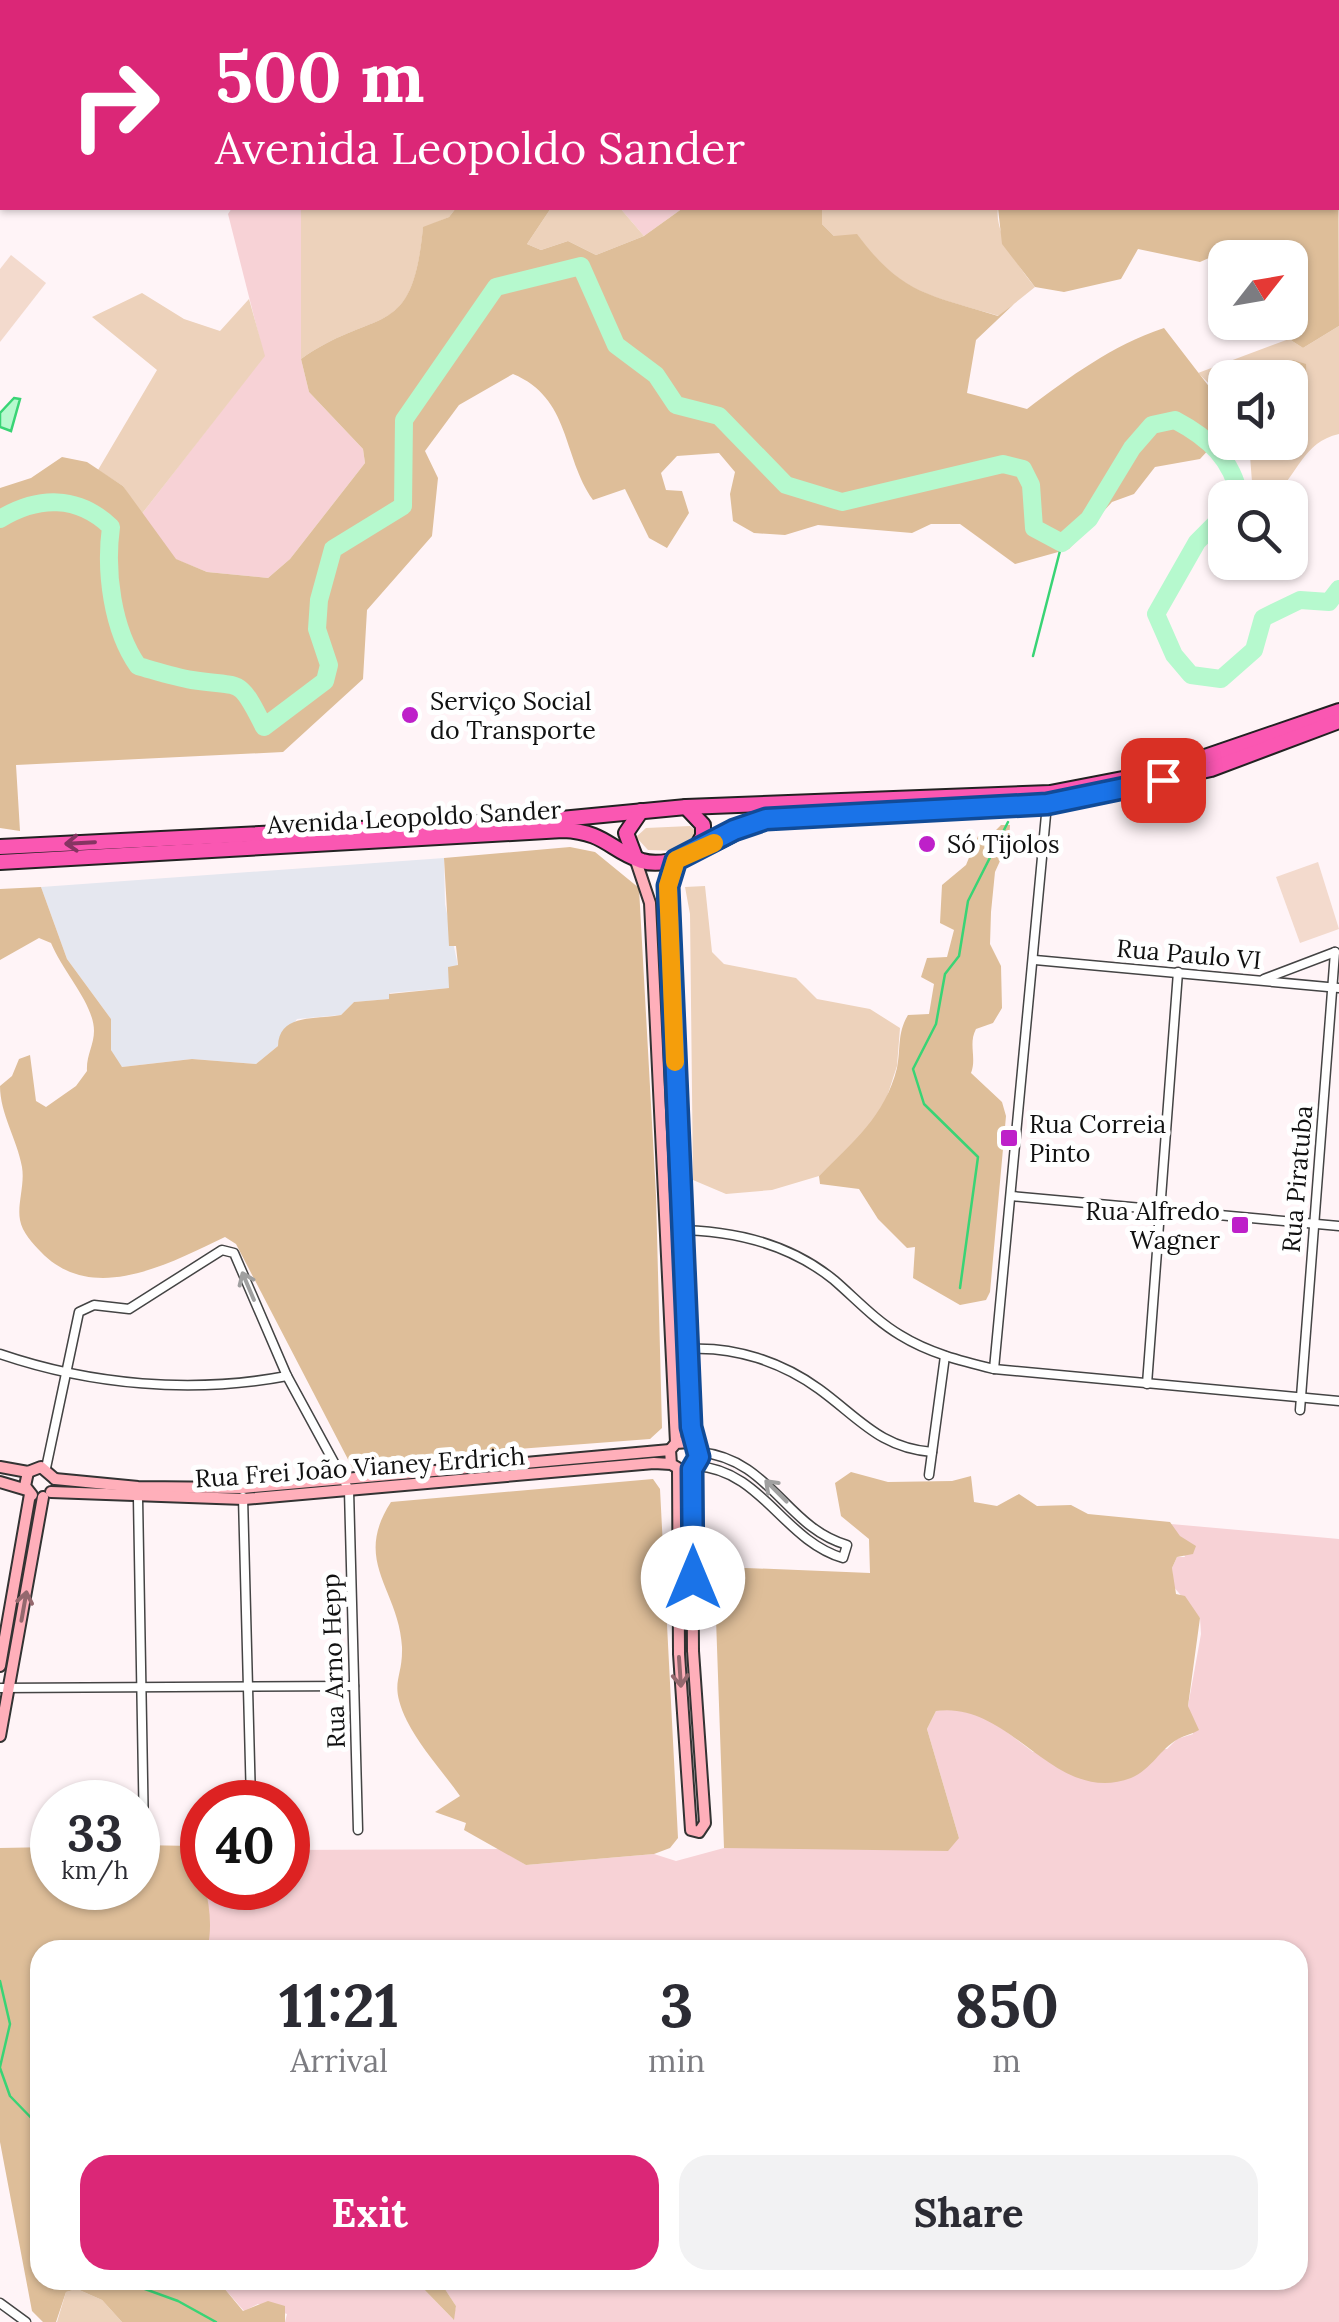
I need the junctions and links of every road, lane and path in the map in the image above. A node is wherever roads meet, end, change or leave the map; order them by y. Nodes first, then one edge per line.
1 (1339, 710) edge
2 (1339, 720) edge
3 (1047, 804) junction
4 (686, 807) junction
5 (640, 811) junction
6 (0, 847) edge
7 (634, 858) junction
8 (683, 858) junction
9 (0, 862) edge
10 (1337, 951) edge
11 (1035, 960) junction
12 (1178, 972) junction
13 (1260, 980) junction
14 (1337, 988) edge
15 (1011, 1196) junction
16 (1163, 1210) junction
17 (1312, 1223) junction
18 (1339, 1226) edge
19 (666, 1230) junction
20 (682, 1230) junction
21 (688, 1349) junction
22 (0, 1354) edge
23 (945, 1356) junction
24 (994, 1369) junction
25 (69, 1372) junction
26 (287, 1376) junction
27 (1147, 1384) junction
28 (1302, 1398) junction
29 (1339, 1402) edge
30 (1300, 1410) dead end
31 (673, 1446) junction
32 (696, 1448) junction
33 (932, 1452) junction
34 (0, 1467) edge
35 (674, 1467) junction
36 (694, 1467) junction
37 (46, 1468) junction
38 (28, 1472) junction
39 (929, 1475) dead end
40 (54, 1478) junction
41 (0, 1482) edge
42 (346, 1484) junction
43 (28, 1492) junction
44 (243, 1494) junction
45 (47, 1495) junction
46 (138, 1498) junction
47 (5, 1607) edge
48 (0, 1666) edge
49 (354, 1686) junction
50 (248, 1688) junction
51 (141, 1689) junction
52 (5, 1690) edge
53 (0, 1736) edge
54 (143, 1780) edge
55 (250, 1780) edge
56 (358, 1830) dead end
57 (0, 2302) edge
58 (26, 2322) edge

1 - 4 highway, Avenida Leopoldo Sander
2 - 3 highway
3 - 8 highway
3 - 11 street
4 - 5 highway, Avenida Leopoldo Sander
4 - 8 highway
5 -> 6 highway, Avenida Leopoldo Sander
5 - 7 highway
7 - 8 highway, Avenida Leopoldo Sander
7 - 9 highway, Avenida Leopoldo Sander
7 - 19 street
8 - 20 street
10 - 13 street
10 - 14 street, Rua Piratuba
11 - 12 street, Rua Paulo VI
11 - 15 street
12 - 13 street, Rua Paulo VI
12 - 16 street
13 - 14 street, Rua Paulo VI
14 - 17 street, Rua Piratuba
15 - 16 street
15 - 24 street
16 - 17 street
16 - 27 street
17 - 18 street
17 - 28 street, Rua Piratuba
19 - 20 street
19 - 31 street
20 - 21 street
20 - 23 street
21 - 32 street
21 - 33 street
22 - 25 street
23 - 24 street
23 - 33 street
24 - 27 street
25 - 26 street
26 -> 25 street
25 - 37 street
26 - 42 street
27 - 28 street
28 - 29 street
28 - 30 street, Rua Piratuba
31 - 32 street, Rua Frei João Vianey Erdrich
31 - 35 street
31 - 42 street, Rua Frei João Vianey Erdrich
32 - 36 street
36 -> 32 street
33 - 39 street
34 - 38 street
35 - 36 street, Rua Frei João Vianey Erdrich
35 -> 36 street
35 - 42 street, Rua Frei João Vianey Erdrich
37 - 38 street
37 - 40 street
38 - 43 street
40 - 44 street, Rua Frei João Vianey Erdrich
40 - 45 street
41 - 43 street
42 - 44 street, Rua Frei João Vianey Erdrich
42 - 49 street, Rua Arno Hepp
43 - 45 street, Rua Frei João Vianey Erdrich
43 - 47 street
44 - 46 street, Rua Frei João Vianey Erdrich
44 - 50 street
45 - 46 street, Rua Frei João Vianey Erdrich
52 -> 45 street
46 - 51 street
47 - 48 street
49 - 50 street
49 - 56 street, Rua Arno Hepp
50 - 51 street
50 - 55 street
51 - 52 street
51 - 54 street
52 - 53 street
57 - 58 street

